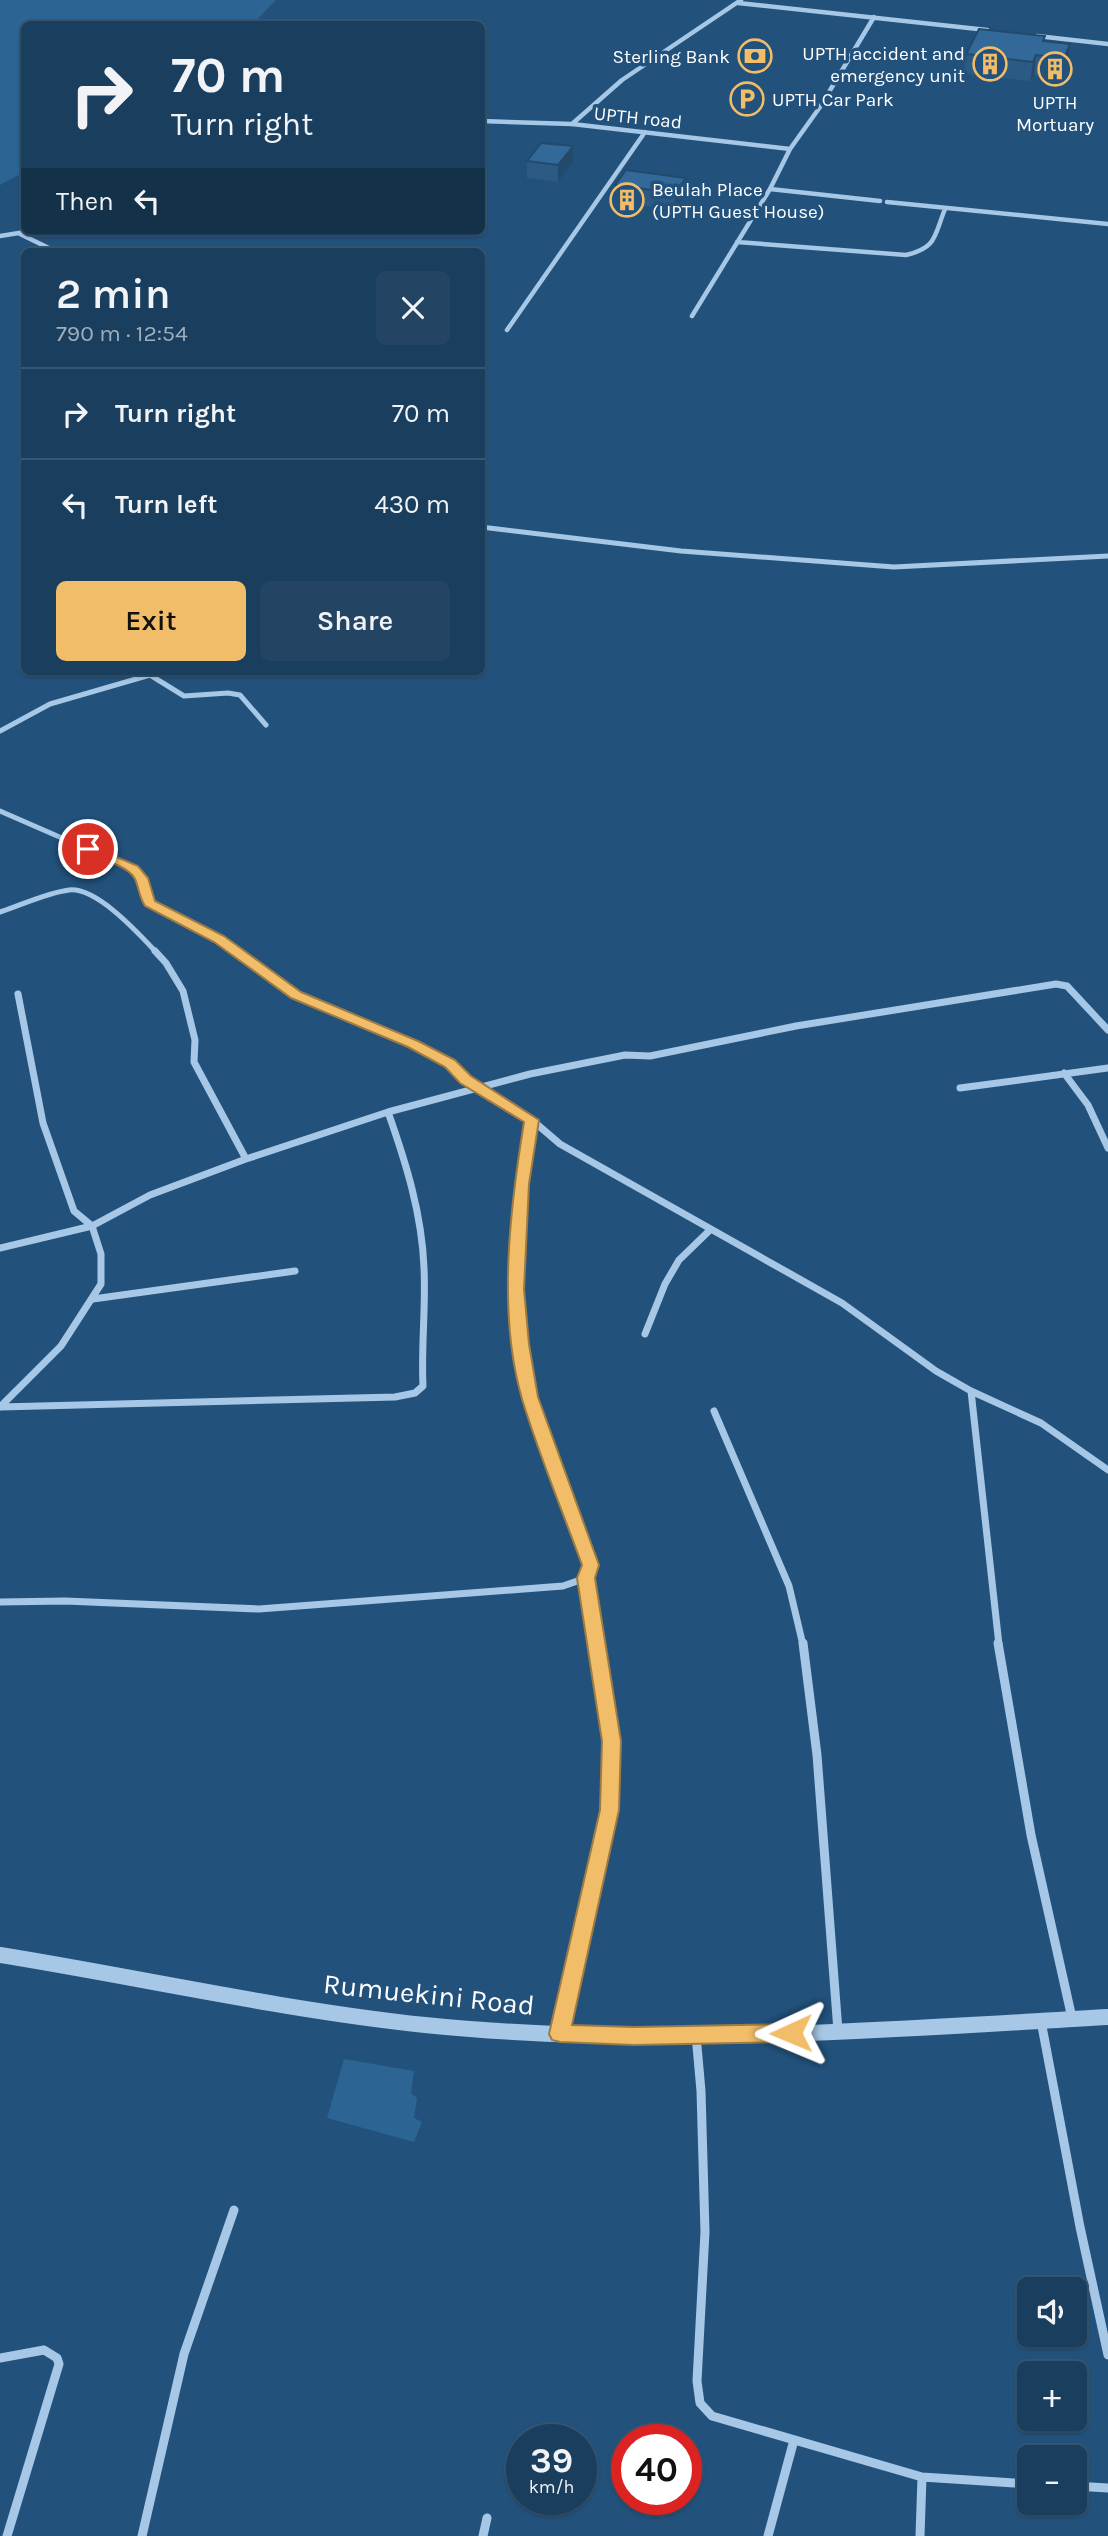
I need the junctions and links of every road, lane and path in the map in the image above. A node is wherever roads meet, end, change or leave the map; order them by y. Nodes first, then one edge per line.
1 (739, 1) edge
2 (874, 17) junction
3 (998, 31) edge
4 (1035, 36) edge
5 (1108, 44) edge
6 (485, 121) edge
7 (572, 124) junction
8 (645, 132) junction
9 (790, 149) junction
10 (770, 189) junction
11 (880, 201) dead end
12 (887, 202) dead end
13 (945, 209) junction
14 (1108, 224) edge
15 (20, 234) edge
16 (22, 235) edge
17 (0, 236) edge
18 (737, 242) junction
19 (49, 248) edge
20 (692, 316) dead end
21 (507, 330) dead end
22 (485, 527) edge
23 (1108, 556) edge
24 (267, 725) dead end
25 (0, 731) edge
26 (0, 811) edge
27 (0, 912) edge
28 (18, 994) dead end
29 (1107, 1027) edge
30 (1108, 1068) edge
31 (1064, 1073) junction
32 (480, 1088) junction
33 (960, 1088) dead end
34 (388, 1112) junction
35 (532, 1120) junction
36 (1108, 1148) edge
37 (246, 1159) junction
38 (92, 1226) junction
39 (710, 1230) junction
40 (0, 1248) edge
41 (295, 1271) dead end
42 (93, 1299) junction
43 (645, 1334) dead end
44 (971, 1391) junction
45 (0, 1407) edge
46 (714, 1411) dead end
47 (1108, 1470) edge
48 (586, 1578) junction
49 (0, 1602) edge
50 (0, 1955) edge
51 (1108, 2017) edge
52 (1072, 2019) junction
53 (1041, 2021) junction
54 (838, 2032) junction
55 (560, 2034) junction
56 (696, 2035) junction
57 (234, 2210) dead end
58 (1108, 2355) edge
59 (0, 2358) edge
60 (794, 2440) junction
61 (922, 2477) junction
62 (1017, 2483) edge
63 (1087, 2487) edge
64 (1108, 2488) edge
65 (487, 2518) dead end
66 (7, 2536) edge
67 (142, 2536) edge
68 (483, 2536) edge
69 (768, 2536) edge
70 (920, 2536) edge

1 - 2 street
1 - 7 street
2 - 3 street
2 - 9 street
4 - 5 street
6 - 7 street, UPTH road
7 - 8 street, UPTH road
8 - 9 street, UPTH road
8 - 21 street
9 - 10 street
10 - 11 street
10 - 18 street
12 - 13 street
13 - 14 street
13 - 18 street
15 - 17 street
16 - 19 street
18 - 20 street
22 - 23 street
24 - 25 street
26 - 32 street
27 - 37 street
28 - 38 street
29 - 32 street
30 - 31 street
31 - 33 street
31 - 36 street
32 - 34 street
32 - 35 street
34 - 37 street
34 - 45 street
35 - 39 street
35 - 48 street
37 - 38 street
38 - 40 street
38 - 42 street
39 - 43 street
39 - 44 street
41 - 42 street
42 - 45 street
44 - 47 street
44 - 52 street
46 - 54 street
48 - 49 street
48 - 55 street
50 - 55 street, Rumuekini Road
51 - 52 street, Rumuekini Road
52 - 53 street, Rumuekini Road
53 - 54 street, Rumuekini Road
53 - 58 street
54 - 56 street, Rumuekini Road
55 - 56 street, Rumuekini Road
56 - 60 street
57 - 67 street
59 - 66 street
60 - 61 street
60 - 69 street
61 - 62 street
61 - 70 street
63 - 64 street
65 - 68 street

